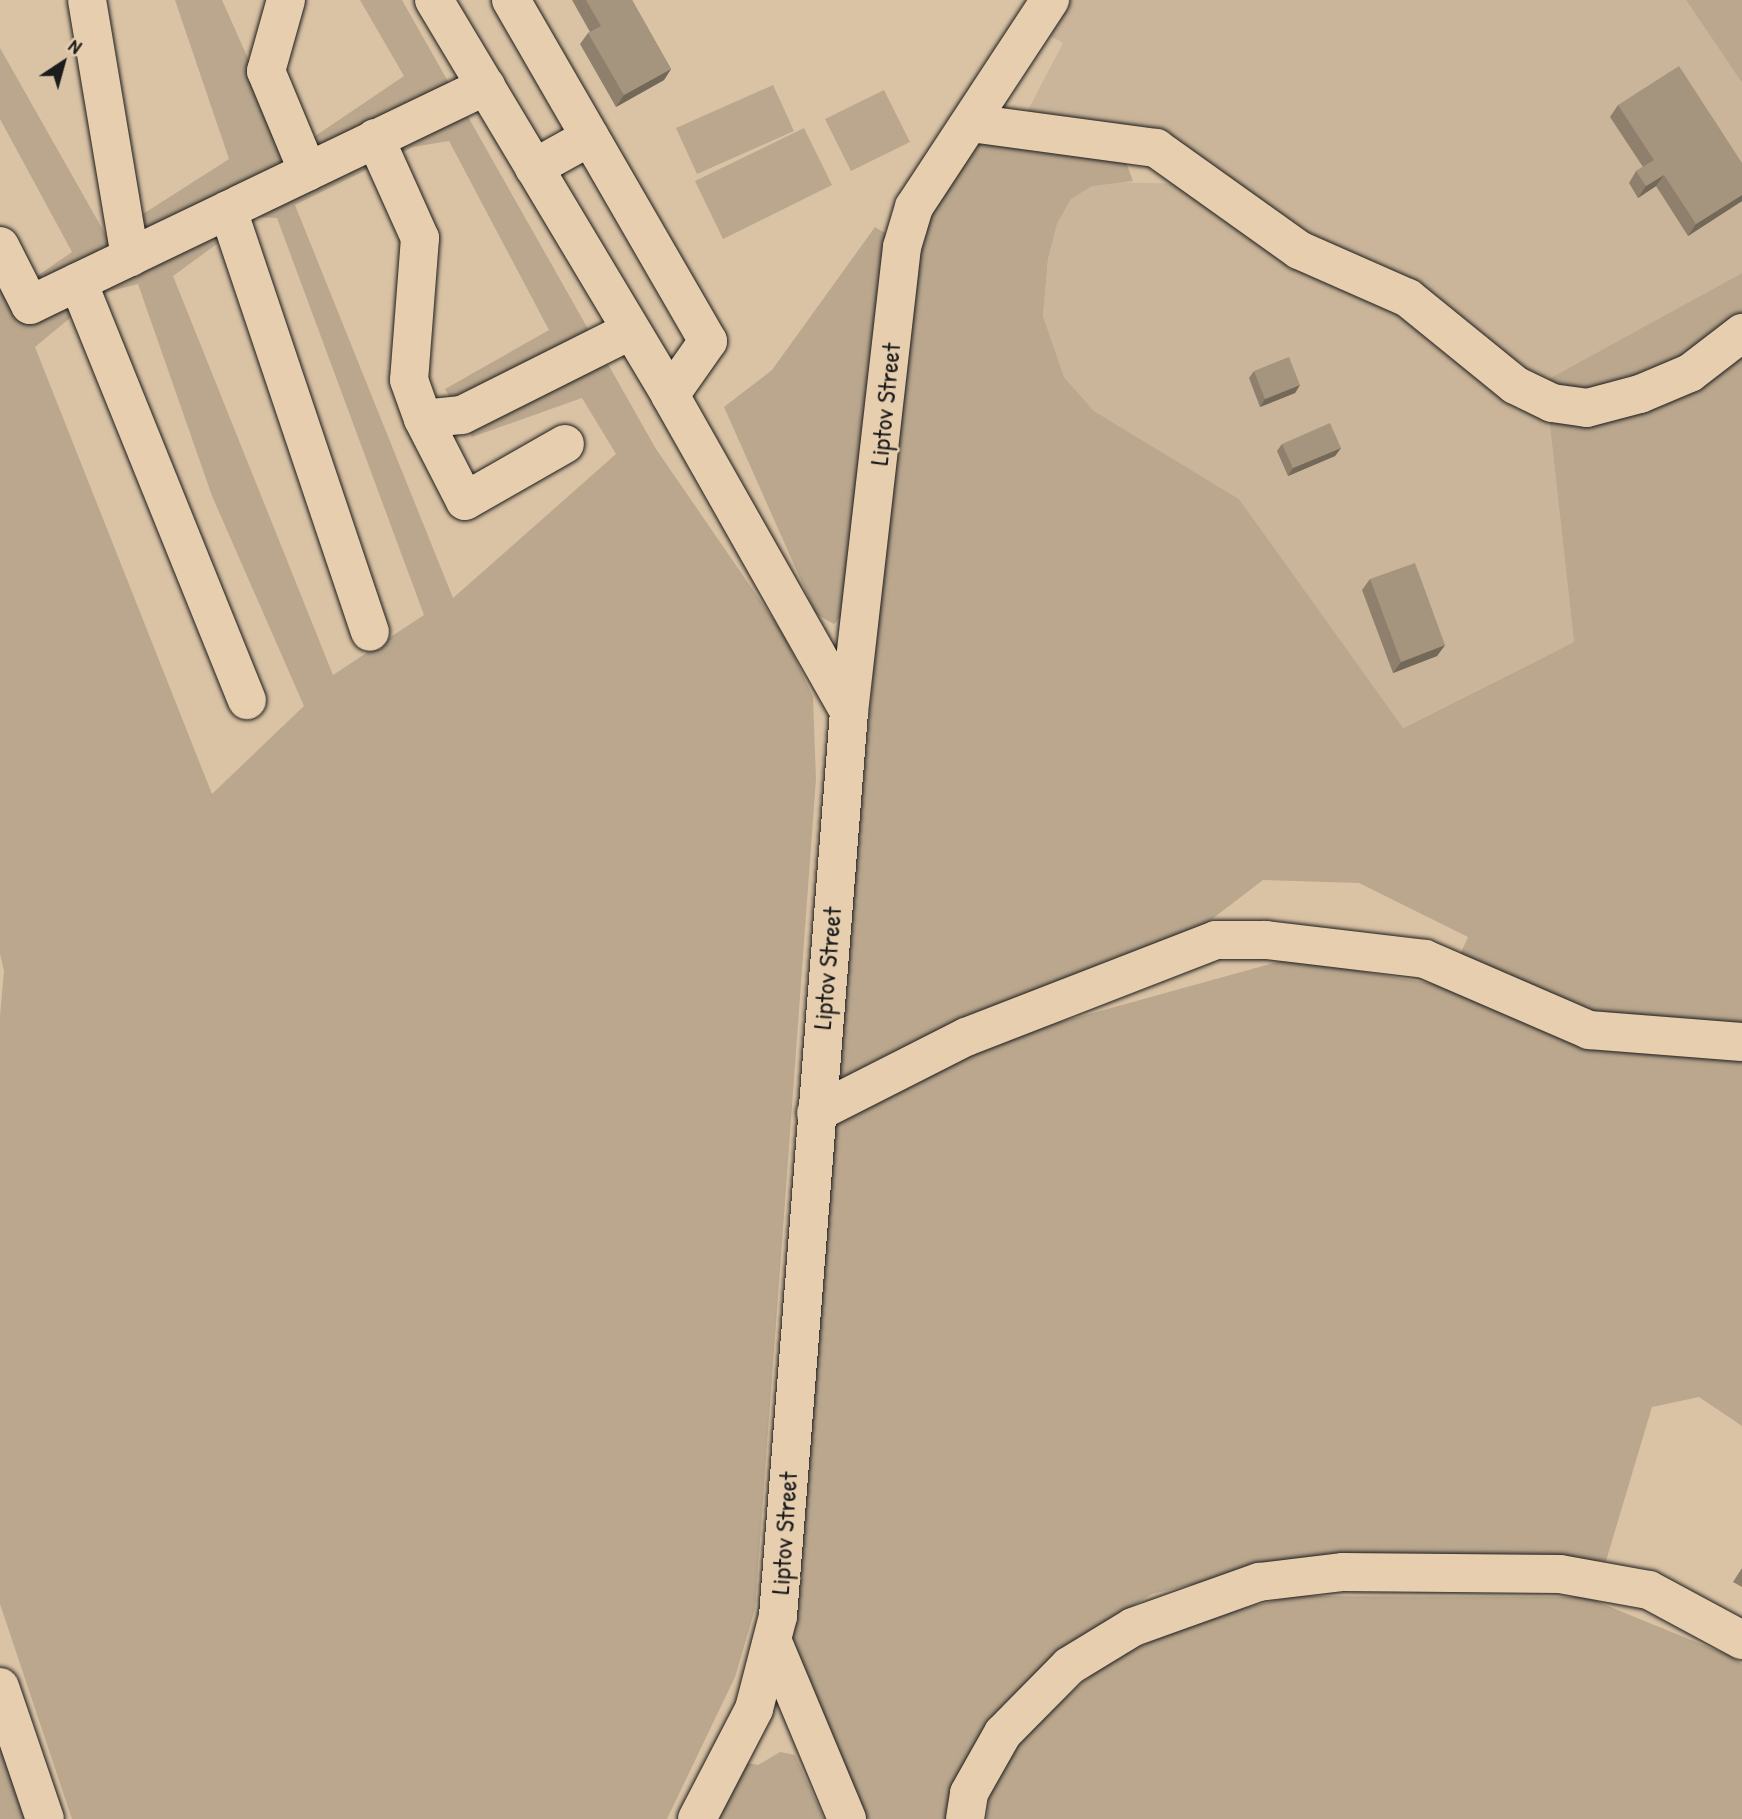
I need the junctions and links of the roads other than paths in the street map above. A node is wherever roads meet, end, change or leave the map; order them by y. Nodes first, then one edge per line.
1 (87, 0) edge
2 (286, 0) edge
3 (434, 0) edge
4 (511, 0) edge
5 (1050, 0) edge
6 (486, 86) junction
7 (971, 123) junction
8 (590, 136) junction
9 (375, 138) junction
10 (534, 168) junction
11 (308, 172) junction
12 (228, 210) junction
13 (0, 246) edge
14 (130, 257) junction
15 (78, 282) junction
16 (630, 331) junction
17 (1742, 333) edge
18 (670, 395) junction
19 (423, 419) junction
20 (565, 444) dead end
21 (863, 613) junction
22 (800, 627) junction
23 (370, 632) dead end
24 (247, 700) dead end
25 (849, 712) junction
26 (1742, 1042) edge
27 (816, 1113) junction
28 (1742, 1640) edge
29 (774, 1642) junction
30 (0, 1687) edge
31 (814, 1740) junction
32 (737, 1746) junction
33 (45, 1819) edge
34 (698, 1819) edge
35 (848, 1819) edge
36 (965, 1819) edge

1 - 14 street
2 - 11 street
3 - 6 street
4 - 8 street
5 - 7 street, Liptov Street
6 - 9 street
6 - 10 street
7 - 17 street
7 - 21 street, Liptov Street
8 - 10 street
8 - 18 street
9 - 11 street
9 - 19 street
10 - 16 street
11 - 12 street
12 - 14 street
12 - 23 street
13 - 15 street
14 - 15 street
15 - 24 street
16 - 18 street
16 - 19 street
18 - 22 street
19 - 20 street
21 - 22 street
21 - 25 street, Liptov Street
22 - 25 street
25 - 27 street, Liptov Street
26 - 27 street
27 - 29 street, Liptov Street
28 - 36 street
29 - 31 street, Liptov Street
29 - 32 street
30 - 33 street
31 - 32 street
31 - 35 street, Liptov Street
32 - 34 street

